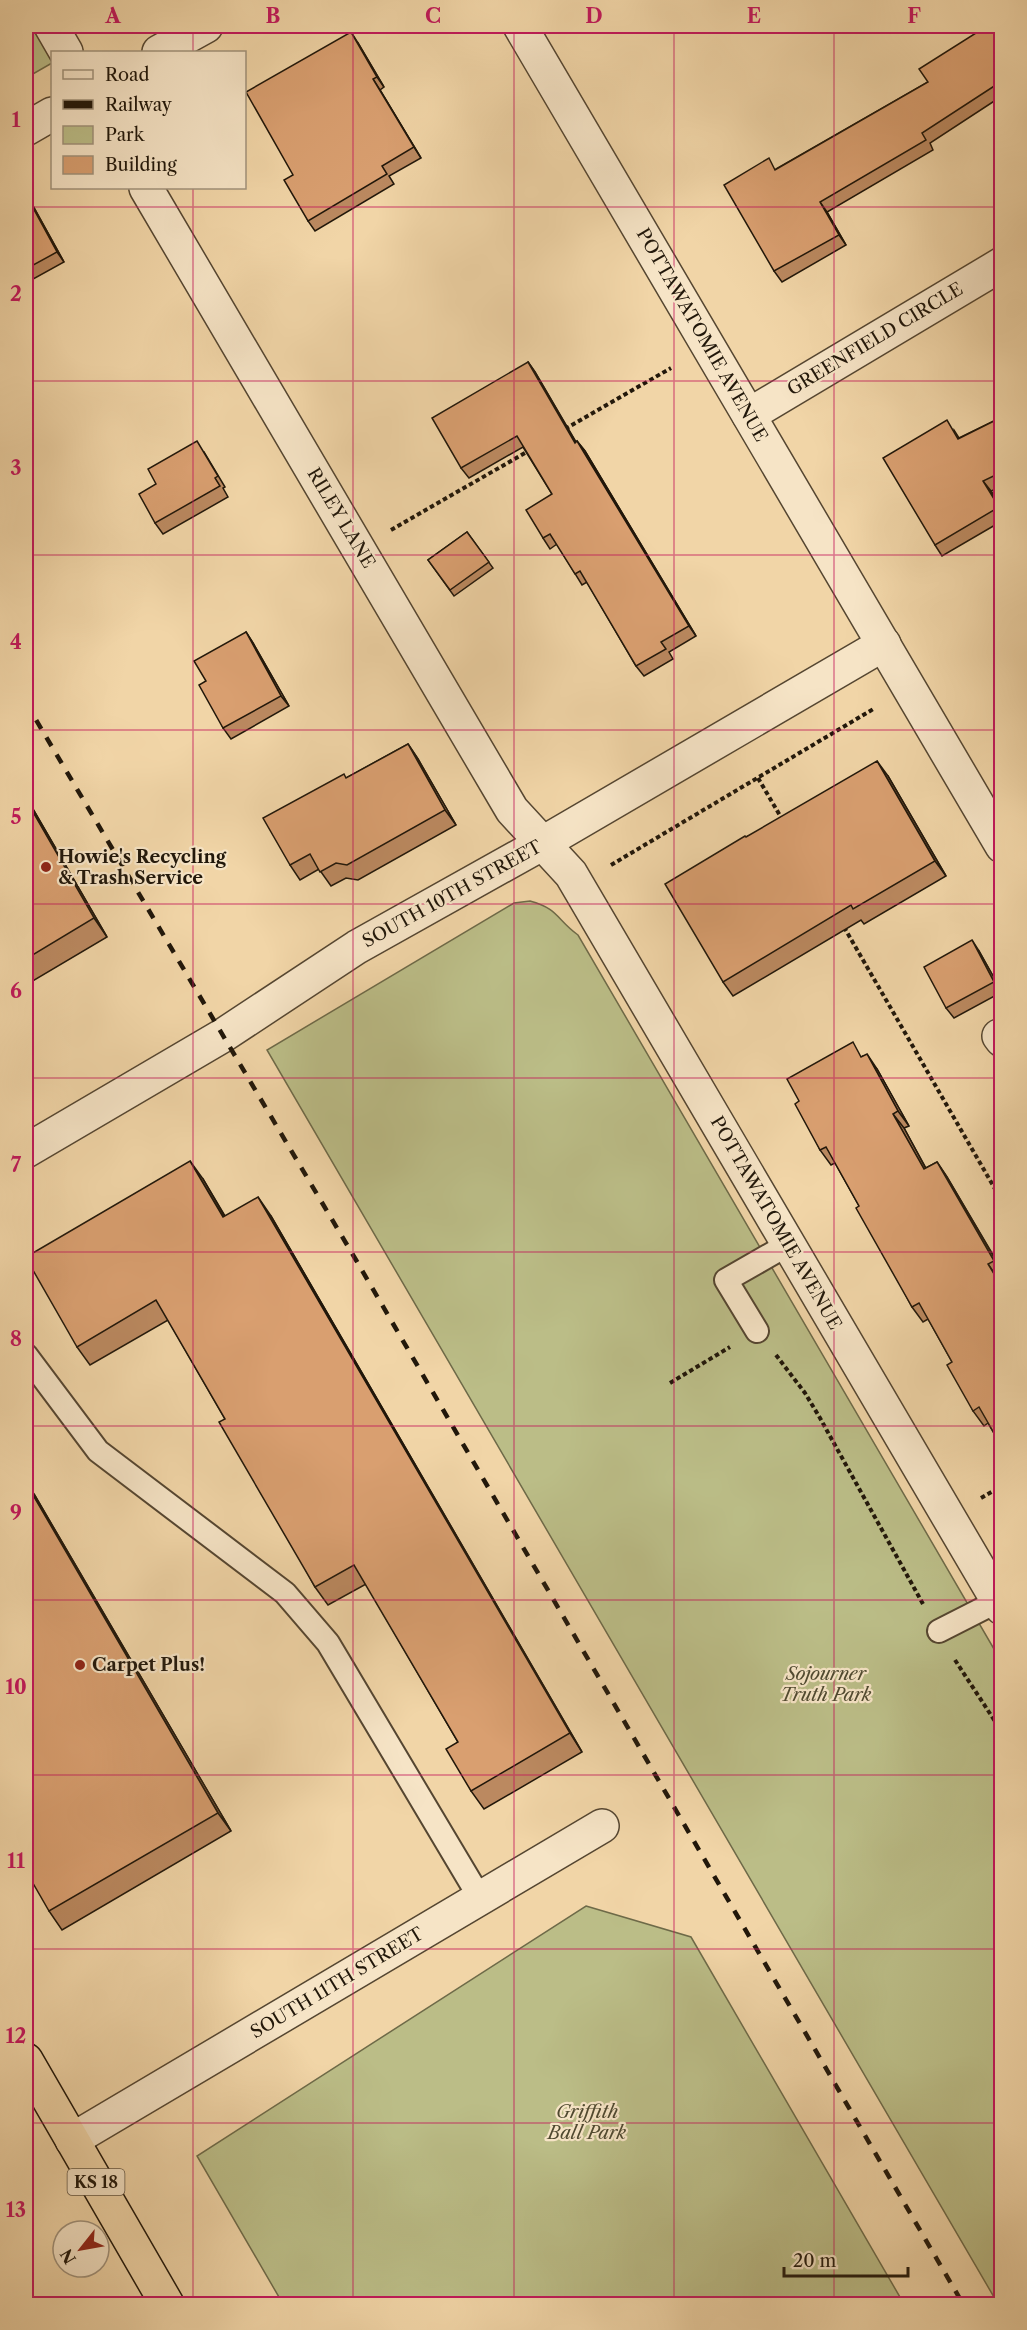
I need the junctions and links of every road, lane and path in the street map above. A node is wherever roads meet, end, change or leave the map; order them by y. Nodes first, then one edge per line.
1 (51, 26) edge
2 (206, 26) edge
3 (520, 26) edge
4 (65, 51) edge
5 (161, 51) edge
6 (51, 115) edge
7 (26, 129) edge
8 (147, 189) edge
9 (1002, 264) edge
10 (671, 368) dead end
11 (749, 415) junction
12 (560, 432) edge
13 (540, 444) edge
14 (359, 549) junction
15 (884, 644) junction
16 (909, 687) junction
17 (758, 778) junction
18 (788, 830) edge
19 (543, 843) junction
20 (1002, 846) edge
21 (578, 885) junction
22 (841, 922) edge
23 (1002, 1035) edge
24 (1002, 1040) edge
25 (26, 1151) edge
26 (1002, 1201) edge
27 (789, 1244) junction
28 (757, 1331) junction
29 (26, 1355) edge
30 (670, 1383) dead end
31 (1000, 1604) edge
32 (939, 1631) junction
33 (1002, 1732) edge
34 (602, 1826) dead end
35 (480, 1898) junction
36 (26, 2060) edge
37 (72, 2140) junction
38 (167, 2304) edge

1 - 4 street
2 - 5 street
3 - 11 street, POTTAWATOMIE AVENUE
6 - 7 street
8 - 14 street, RILEY LANE
9 - 11 street, GREENFIELD CIRCLE
10 - 12 path
11 - 15 street, POTTAWATOMIE AVENUE
13 - 14 path
14 - 19 street, RILEY LANE
15 - 16 street, POTTAWATOMIE AVENUE
15 - 19 street, SOUTH 10TH STREET
16 - 17 path
16 - 20 street, POTTAWATOMIE AVENUE
17 - 18 path
17 - 21 path
19 - 21 street, POTTAWATOMIE AVENUE
19 - 25 street, SOUTH 10TH STREET
21 - 27 street, POTTAWATOMIE AVENUE
22 - 26 path
23 - 24 street
27 - 28 lane
27 - 31 street, POTTAWATOMIE AVENUE
28 - 30 path
28 - 32 path
29 - 35 lane
31 - 32 lane
32 - 33 path
34 - 35 street, SOUTH 11TH STREET
35 - 37 street, SOUTH 11TH STREET
36 - 37 highway, KS 18
37 - 38 highway, KS 18

